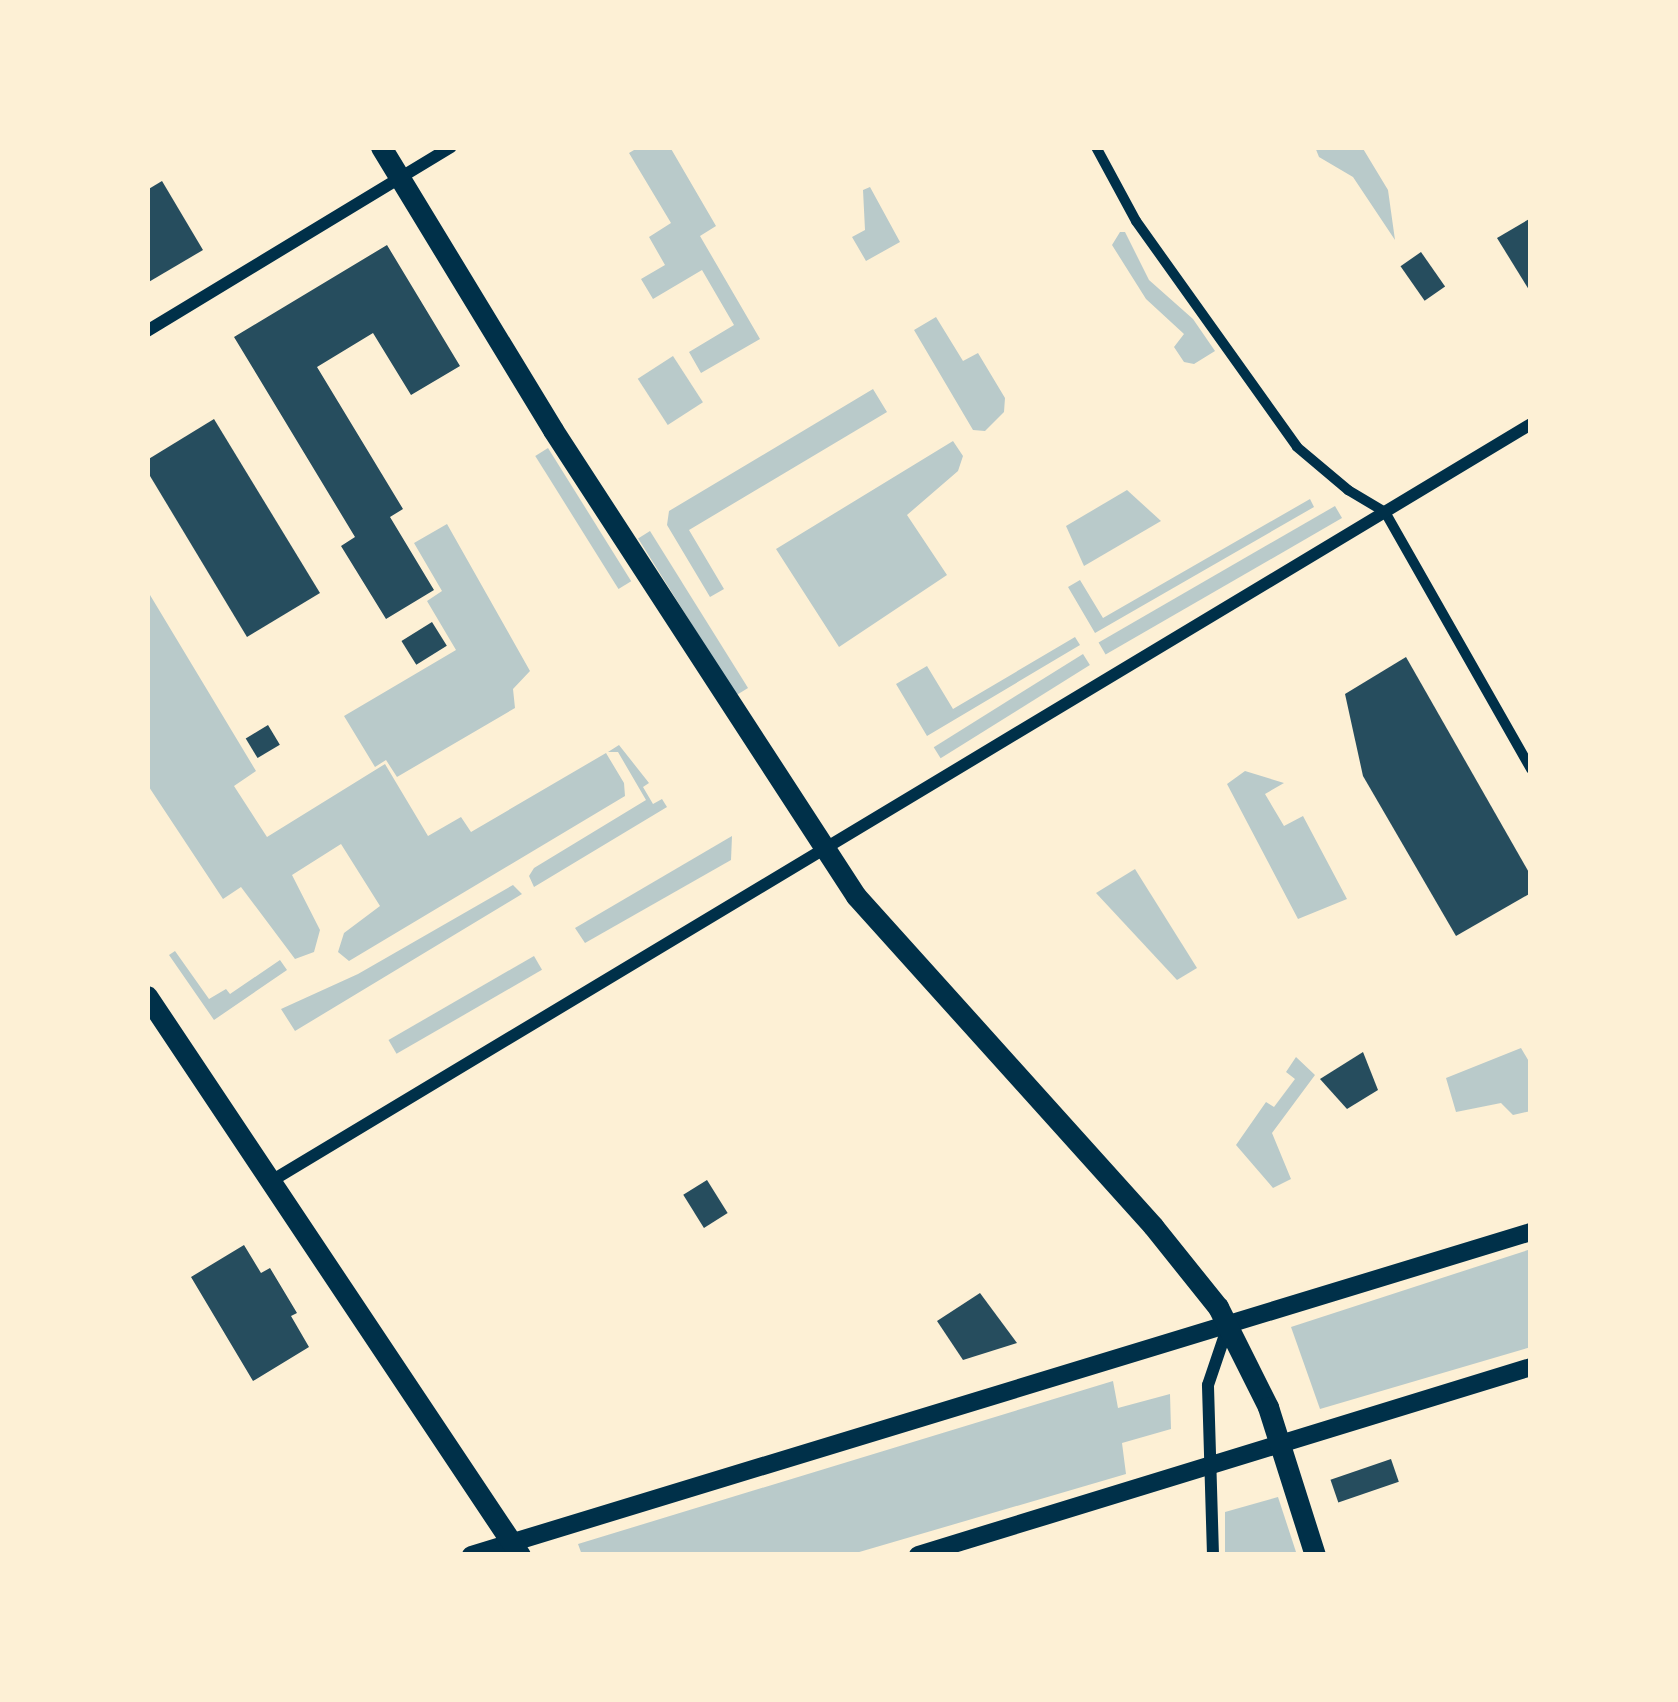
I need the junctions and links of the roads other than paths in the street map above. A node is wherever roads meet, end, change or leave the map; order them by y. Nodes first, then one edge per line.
1 (380, 147) edge
2 (451, 147) edge
3 (1096, 147) edge
4 (400, 178) junction
5 (147, 331) edge
6 (1531, 424) edge
7 (1385, 512) junction
8 (1531, 769) edge
9 (823, 849) junction
10 (147, 996) edge
11 (273, 1180) junction
12 (1531, 1232) edge
13 (1228, 1325) junction
14 (1531, 1366) edge
15 (1281, 1444) junction
16 (1210, 1467) junction
17 (516, 1549) edge
18 (471, 1555) edge
19 (918, 1555) edge
20 (1213, 1555) edge
21 (1315, 1555) edge

1 - 4 main road
2 - 4 street
3 - 7 street
4 - 5 street
4 - 9 main road
6 - 7 street
7 - 8 street
7 - 9 street
9 - 11 street
9 - 13 main road
10 - 11 main road
11 - 17 main road
12 - 13 street
13 - 15 main road
13 - 16 street
13 - 17 street
14 - 15 street
15 - 16 street
15 - 21 main road
16 - 19 street
16 - 20 street
17 - 18 street

